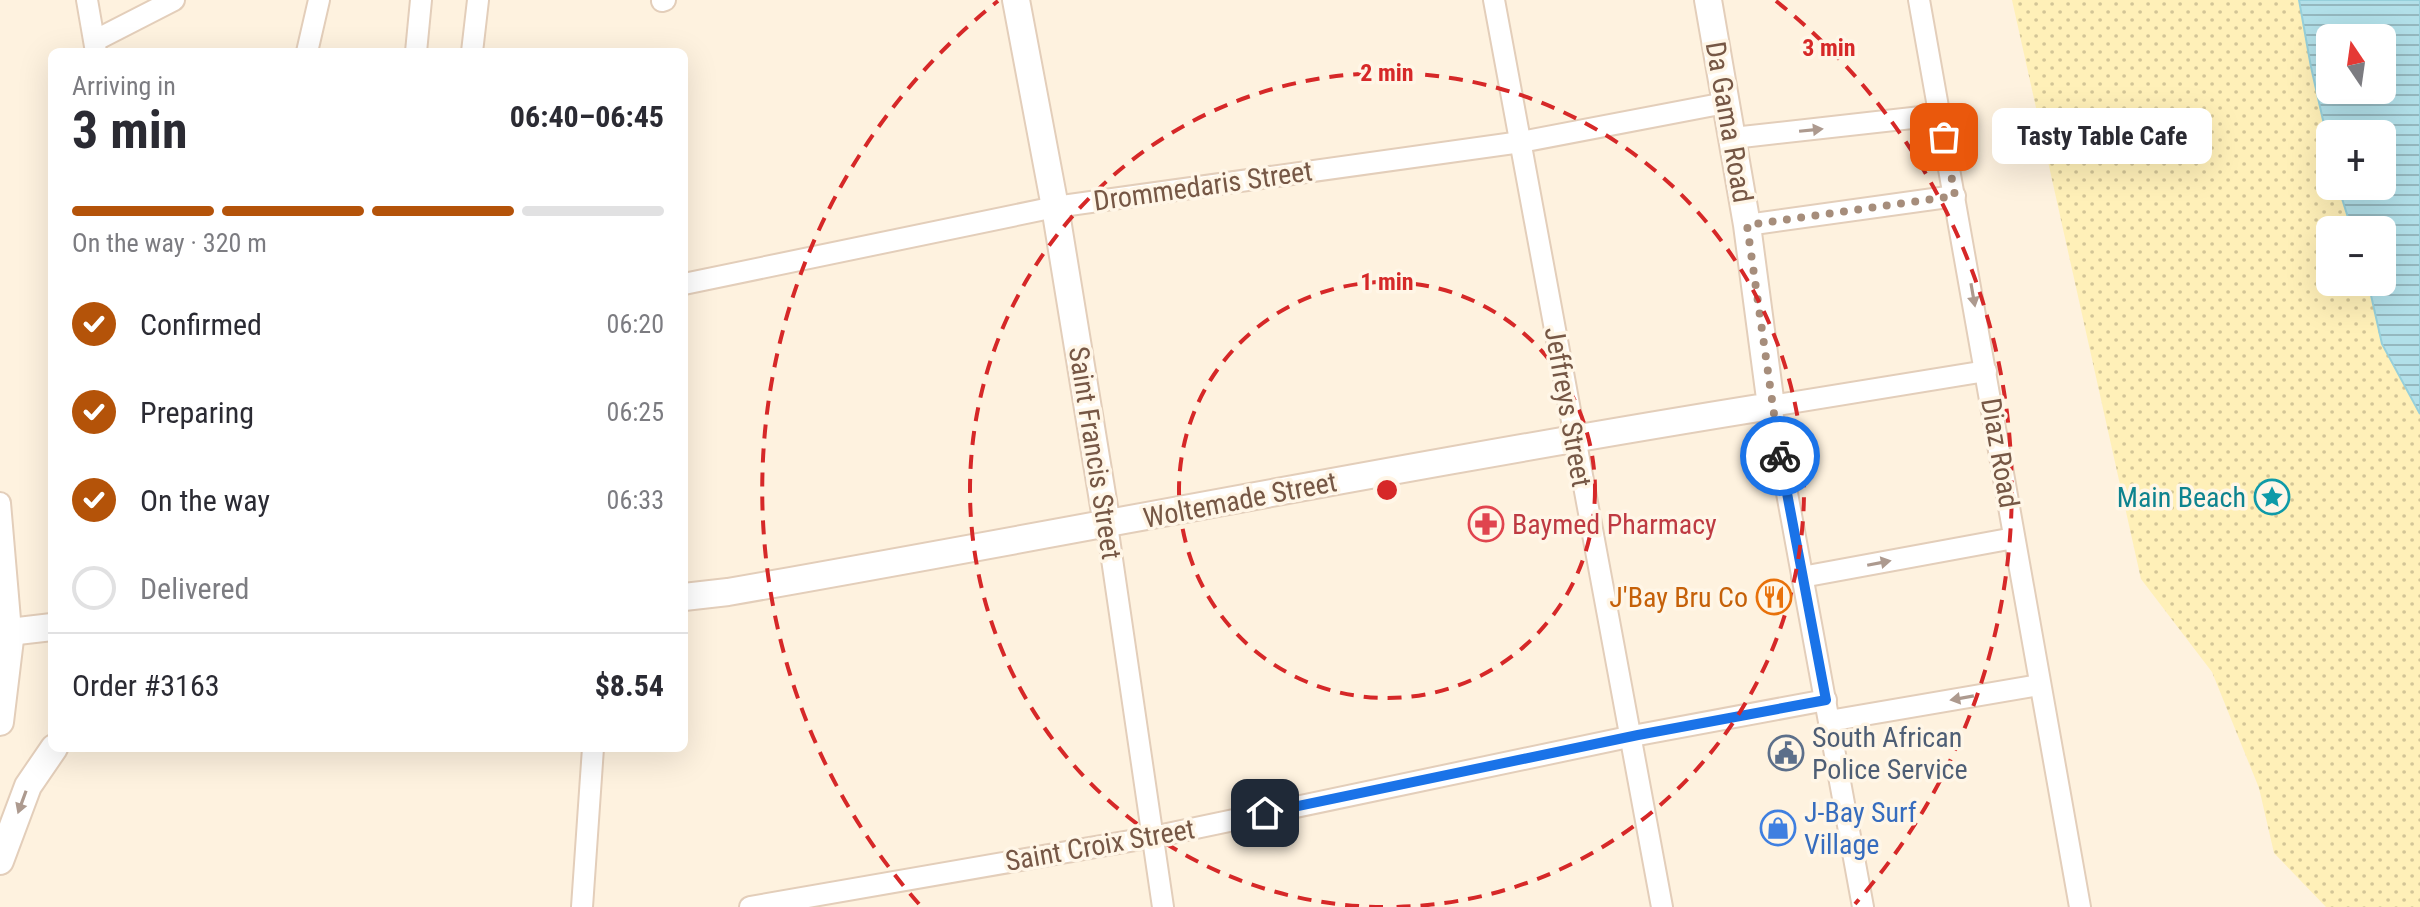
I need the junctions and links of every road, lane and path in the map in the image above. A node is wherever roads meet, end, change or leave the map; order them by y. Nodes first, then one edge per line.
1 (87, 0) edge
2 (174, 0) edge
3 (319, 0) edge
4 (421, 0) edge
5 (478, 0) edge
6 (1016, 0) edge
7 (1494, 0) edge
8 (1708, 0) edge
9 (1919, 0) edge
10 (96, 46) edge
11 (308, 48) edge
12 (416, 48) edge
13 (472, 48) edge
14 (1725, 103) junction
15 (1939, 115) junction
16 (1733, 138) junction
17 (1521, 142) junction
18 (1955, 196) junction
19 (1055, 207) junction
20 (1747, 225) junction
21 (688, 283) edge
22 (1986, 371) junction
23 (1771, 406) junction
24 (1574, 438) junction
25 (0, 503) edge
26 (1107, 525) junction
27 (2014, 538) junction
28 (1802, 577) junction
29 (688, 597) edge
30 (48, 627) edge
31 (6, 632) edge
32 (2039, 685) junction
33 (1826, 700) junction
34 (0, 720) edge
35 (1829, 721) junction
36 (1629, 738) junction
37 (51, 752) edge
38 (593, 752) edge
39 (1153, 837) junction
40 (0, 861) edge
41 (582, 907) edge
42 (750, 907) edge
43 (1163, 907) edge
44 (1662, 907) edge
45 (1863, 907) edge
46 (2080, 907) edge

1 - 10 street
2 - 10 street
3 - 11 street
4 - 12 street
5 - 13 street
6 - 19 street, Saint Francis Street
7 - 17 street, Jeffreys Street
8 - 14 street, Da Gama Road
9 - 15 street, Diaz Road
14 - 16 street, Da Gama Road
14 - 17 street, Drommedaris Street
16 -> 15 street
15 - 18 street, Diaz Road
16 - 20 street, Da Gama Road
17 - 19 street, Drommedaris Street
17 - 24 street, Jeffreys Street
18 - 20 street
18 -> 22 street, Diaz Road
19 - 21 street, Drommedaris Street
19 - 26 street, Saint Francis Street
20 - 23 street, Da Gama Road
22 - 23 street, Woltemade Street
22 - 27 street, Diaz Road
23 - 24 street, Woltemade Street
23 - 28 street, Da Gama Road
24 - 26 street, Woltemade Street
24 - 36 street, Jeffreys Street
25 - 31 street
26 - 29 street, Woltemade Street
26 - 39 street, Saint Francis Street
28 -> 27 street
27 - 32 street, Diaz Road
28 - 33 street, Da Gama Road
30 - 31 street
31 - 34 street
32 -> 35 street
32 - 46 street, Diaz Road
33 - 35 street, Da Gama Road
33 - 36 street, Saint Croix Street
35 - 45 street, Da Gama Road
36 - 39 street, Saint Croix Street
36 - 44 street, Jeffreys Street
37 -> 40 street
38 - 41 street
39 - 42 street, Saint Croix Street
39 - 43 street, Saint Francis Street

